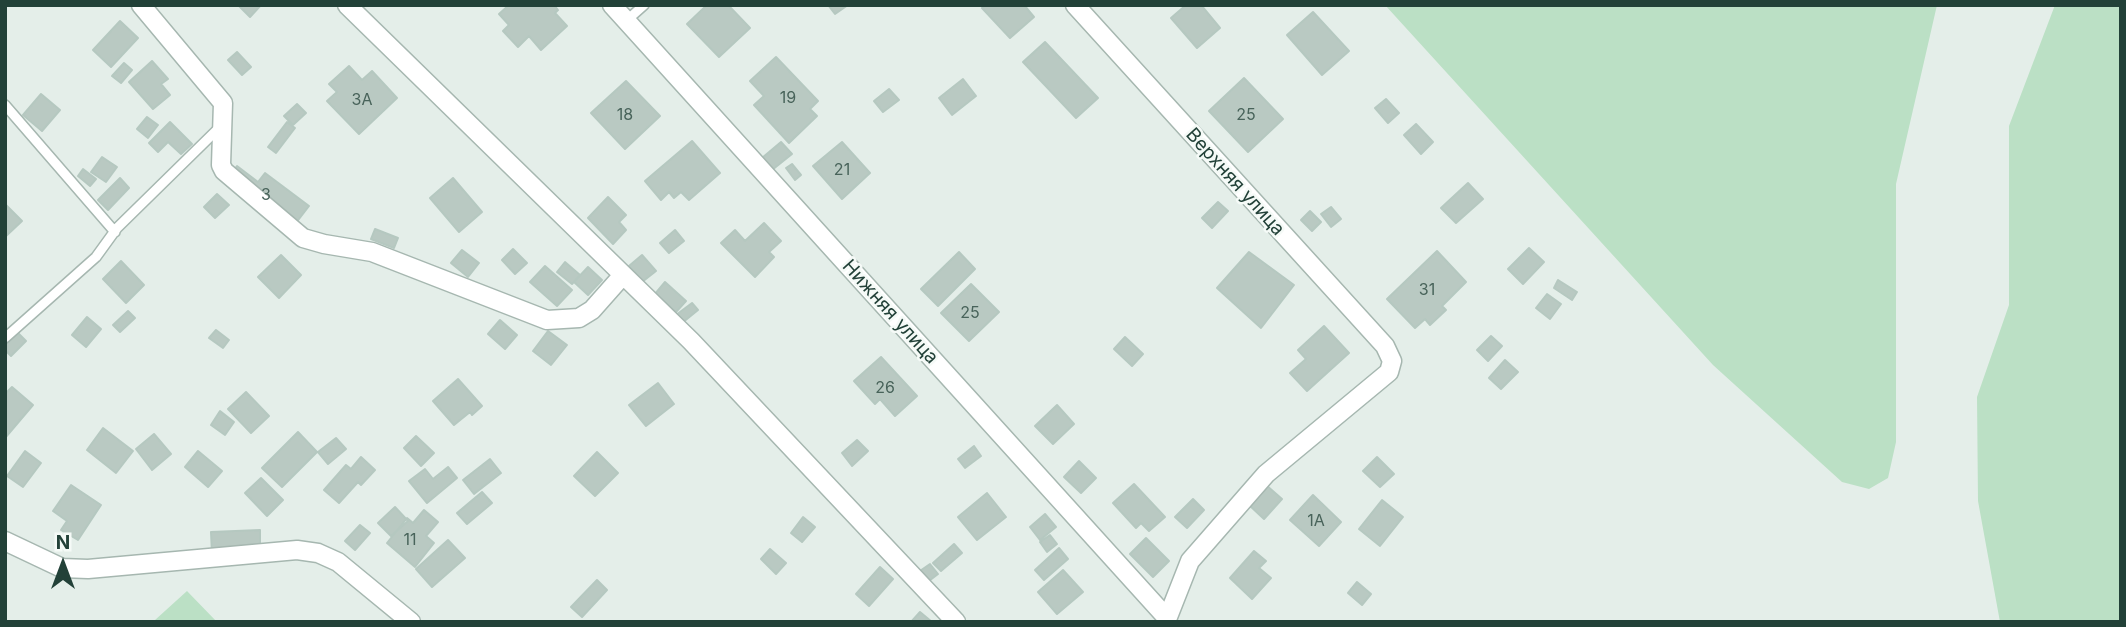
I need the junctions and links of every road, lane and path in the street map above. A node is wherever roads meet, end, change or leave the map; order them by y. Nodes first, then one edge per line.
1 (141, 5) edge
2 (347, 5) edge
3 (612, 5) edge
4 (644, 5) edge
5 (1075, 5) edge
6 (626, 21) junction
7 (5, 105) edge
8 (224, 123) junction
9 (115, 232) junction
10 (623, 275) junction
11 (5, 338) edge
12 (5, 541) edge
13 (1166, 620) edge
14 (411, 622) edge
15 (956, 622) edge

1 - 8 street
2 - 10 street
3 - 6 street, Нижняя улица
4 - 6 lane
5 - 13 street, Верхняя улица
6 - 13 street, Нижняя улица
7 - 9 lane
8 - 9 lane
8 - 10 street
9 - 11 lane
10 - 15 street
12 - 14 street

